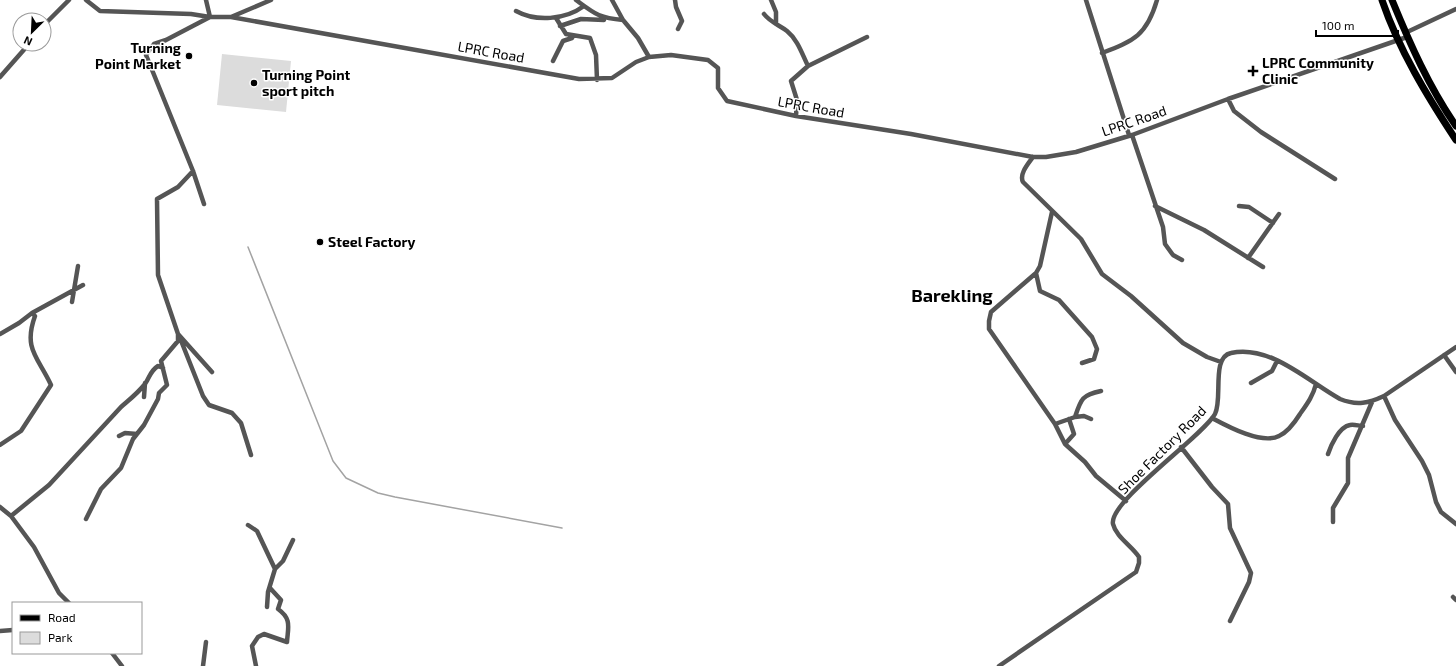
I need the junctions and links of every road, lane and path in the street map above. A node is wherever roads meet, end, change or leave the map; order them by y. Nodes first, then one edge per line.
1 (69, 0) edge
2 (86, 0) edge
3 (206, 0) edge
4 (271, 0) edge
5 (576, 0) edge
6 (612, 0) edge
7 (675, 0) edge
8 (770, 0) edge
9 (1086, 0) edge
10 (1157, 0) edge
11 (1382, 0) edge
12 (1392, 0) edge
13 (584, 6) junction
14 (1456, 9) edge
15 (516, 10) dead end
16 (764, 14) dead end
17 (52, 17) edge
18 (210, 17) junction
19 (231, 17) junction
20 (556, 18) junction
21 (621, 20) junction
22 (776, 24) junction
23 (560, 26) junction
24 (678, 29) dead end
25 (1406, 35) junction
26 (573, 36) junction
27 (867, 37) dead end
28 (1398, 40) junction
29 (22, 52) edge
30 (1102, 53) junction
31 (649, 57) junction
32 (553, 61) dead end
33 (808, 66) junction
34 (0, 77) edge
35 (597, 80) junction
36 (1228, 99) junction
37 (796, 116) junction
38 (1456, 126) edge
39 (1131, 135) junction
40 (1456, 140) edge
41 (1033, 157) junction
42 (193, 171) junction
43 (1335, 179) dead end
44 (204, 204) dead end
45 (1155, 206) junction
46 (1239, 206) dead end
47 (1052, 212) junction
48 (1279, 214) dead end
49 (1273, 223) junction
50 (1248, 258) junction
51 (1182, 260) dead end
52 (78, 266) dead end
53 (1263, 267) dead end
54 (1036, 273) junction
55 (83, 285) dead end
56 (75, 290) junction
57 (72, 302) dead end
58 (32, 312) junction
59 (0, 334) edge
60 (178, 334) junction
61 (1456, 347) edge
62 (1444, 355) junction
63 (1277, 361) junction
64 (1221, 362) junction
65 (1082, 363) dead end
66 (163, 368) junction
67 (212, 372) dead end
68 (1456, 372) edge
69 (145, 383) junction
70 (1250, 383) dead end
71 (1316, 384) junction
72 (1101, 391) dead end
73 (1384, 396) junction
74 (144, 397) dead end
75 (1372, 402) junction
76 (1075, 417) junction
77 (1212, 418) junction
78 (1070, 419) junction
79 (1091, 419) dead end
80 (1055, 424) junction
81 (1363, 426) junction
82 (137, 434) junction
83 (120, 436) dead end
84 (1065, 444) junction
85 (0, 445) edge
86 (1181, 447) junction
87 (1328, 454) dead end
88 (251, 455) dead end
89 (1126, 501) junction
90 (0, 507) edge
91 (11, 516) junction
92 (86, 519) dead end
93 (1333, 522) dead end
94 (1456, 524) edge
95 (248, 525) dead end
96 (293, 540) dead end
97 (275, 569) junction
98 (270, 588) junction
99 (66, 602) edge
100 (267, 606) dead end
101 (1230, 621) dead end
102 (12, 630) edge
103 (0, 631) edge
104 (206, 642) dead end
105 (113, 654) edge
106 (122, 666) edge
107 (203, 666) edge
108 (256, 666) edge
109 (999, 666) edge

1 - 17 street
2 - 18 street
3 - 18 street
4 - 19 street
5 - 13 street
6 - 21 street
7 - 24 street
8 - 22 street
9 - 30 street
10 - 30 street
11 - 28 main road
12 - 25 main road
13 - 20 street
13 - 21 street
14 - 25 street, LPRC Road
15 - 20 street
16 - 22 street
18 - 19 street
18 - 42 street
19 - 35 street, LPRC Road
20 - 23 street
21 - 23 street
21 - 31 street
22 - 33 street
23 - 26 street
25 - 28 street, LPRC Road
25 - 38 main road
26 - 32 street
26 - 35 street
27 - 33 street
28 - 36 street, LPRC Road
28 - 40 main road
29 - 34 street
30 - 39 street
31 - 35 street, LPRC Road
31 - 37 street, LPRC Road
33 - 37 street
36 - 39 street, LPRC Road
36 - 43 street
37 - 41 street, LPRC Road
39 - 41 street, LPRC Road
39 - 45 street
41 - 47 street
42 - 44 street
42 - 60 street
45 - 50 street
45 - 51 street
46 - 49 street
47 - 54 street
47 - 64 street
48 - 49 street
49 - 50 street
50 - 53 street
52 - 56 street
54 - 65 street
54 - 80 street
55 - 56 street
56 - 57 street
56 - 58 street
58 - 59 street
58 - 85 street
60 - 66 street
60 - 67 street
60 - 88 street
61 - 62 street
62 - 68 street
62 - 73 street
63 - 64 street
63 - 70 street
63 - 71 street
64 - 77 street, Shoe Factory Road
66 - 69 street
66 - 82 street
69 - 74 street
69 - 91 street
71 - 75 street
71 - 77 street
72 - 76 street
73 - 75 street
73 - 94 street
75 - 81 street
76 - 78 street
76 - 79 street
77 - 86 street, Shoe Factory Road
78 - 80 street
78 - 84 street
80 - 84 street
81 - 87 street
81 - 93 street
82 - 83 street
82 - 92 street
84 - 89 street
86 - 89 street, Shoe Factory Road
86 - 101 street
89 - 109 street, Shoe Factory Road
90 - 91 street
91 - 99 street
95 - 97 street
96 - 97 street
97 - 98 street
98 - 100 street
98 - 108 street
102 - 103 street
104 - 107 street
105 - 106 street

